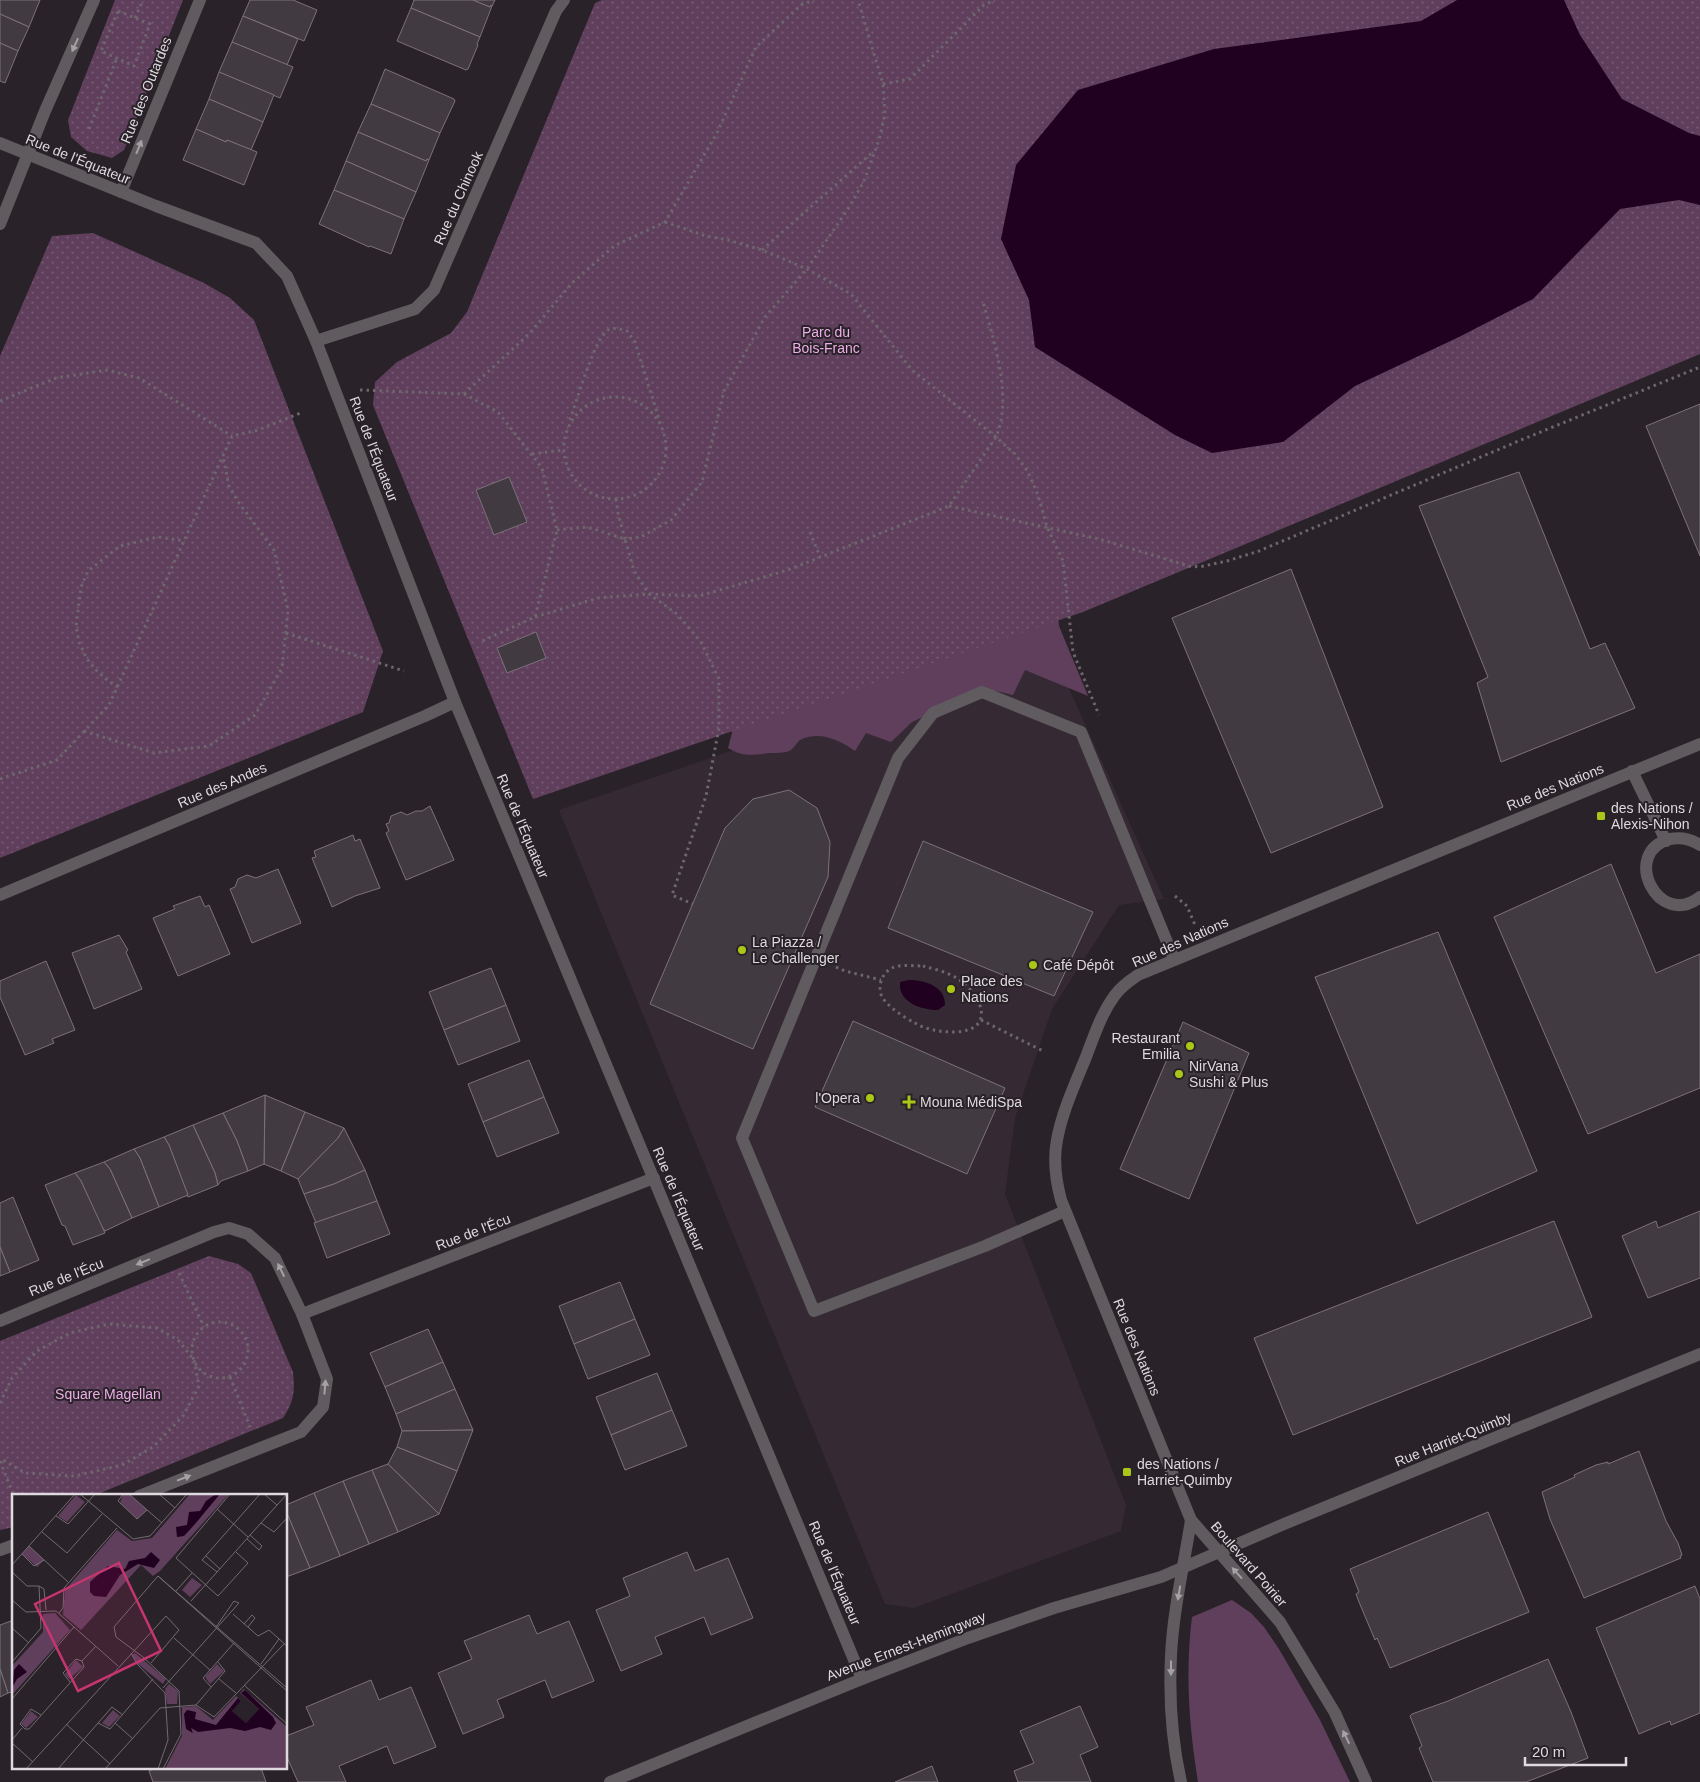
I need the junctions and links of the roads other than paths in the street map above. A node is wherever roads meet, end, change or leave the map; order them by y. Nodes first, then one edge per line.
1 (94, 0) edge
2 (200, 0) edge
3 (564, 0) edge
4 (0, 143) edge
5 (28, 154) junction
6 (121, 192) junction
7 (0, 224) edge
8 (316, 340) junction
9 (455, 702) junction
10 (1700, 744) edge
11 (1632, 771) junction
12 (1666, 840) junction
13 (1700, 845) edge
14 (0, 895) edge
15 (1700, 897) edge
16 (1174, 959) junction
17 (654, 1178) junction
18 (1065, 1211) junction
19 (302, 1314) junction
20 (0, 1321) edge
21 (1700, 1354) edge
22 (143, 1494) edge
23 (1191, 1520) junction
24 (12, 1546) edge
25 (0, 1550) edge
26 (1218, 1553) junction
27 (1184, 1567) junction
28 (862, 1679) junction
29 (610, 1782) edge
30 (1181, 1782) edge
31 (1366, 1782) edge

1 -> 5 street
6 -> 2 street, Rue des Outardes
3 - 8 street, Rue du Chinook
4 - 5 street, Rue de l'Équateur
5 - 6 street, Rue de l'Équateur
5 - 7 street
6 - 8 street, Rue de l'Équateur
8 - 9 street, Rue de l'Équateur
9 - 14 street, Rue des Andes
9 - 17 street, Rue de l'Équateur
10 - 11 street, Rue des Nations
11 - 12 street
11 - 16 street, Rue des Nations
12 - 13 street
12 - 15 street
16 - 18 street, Rue des Nations
16 - 18 street
17 - 19 street, Rue de l'Écu
17 - 28 street, Rue de l'Équateur
18 - 23 street, Rue des Nations
19 -> 20 street, Rue de l'Écu
22 -> 19 street, Rue de l'Écu
21 - 26 street, Rue Harriet-Quimby
23 - 26 street, Boulevard Poirier
23 - 27 street, Boulevard Poirier
24 - 25 street
26 - 27 street, Avenue Ernest-Hemingway
31 -> 26 street, Boulevard Poirier
27 - 28 street, Avenue Ernest-Hemingway
27 -> 30 street, Boulevard Poirier
28 - 29 street, Avenue Ernest-Hemingway

